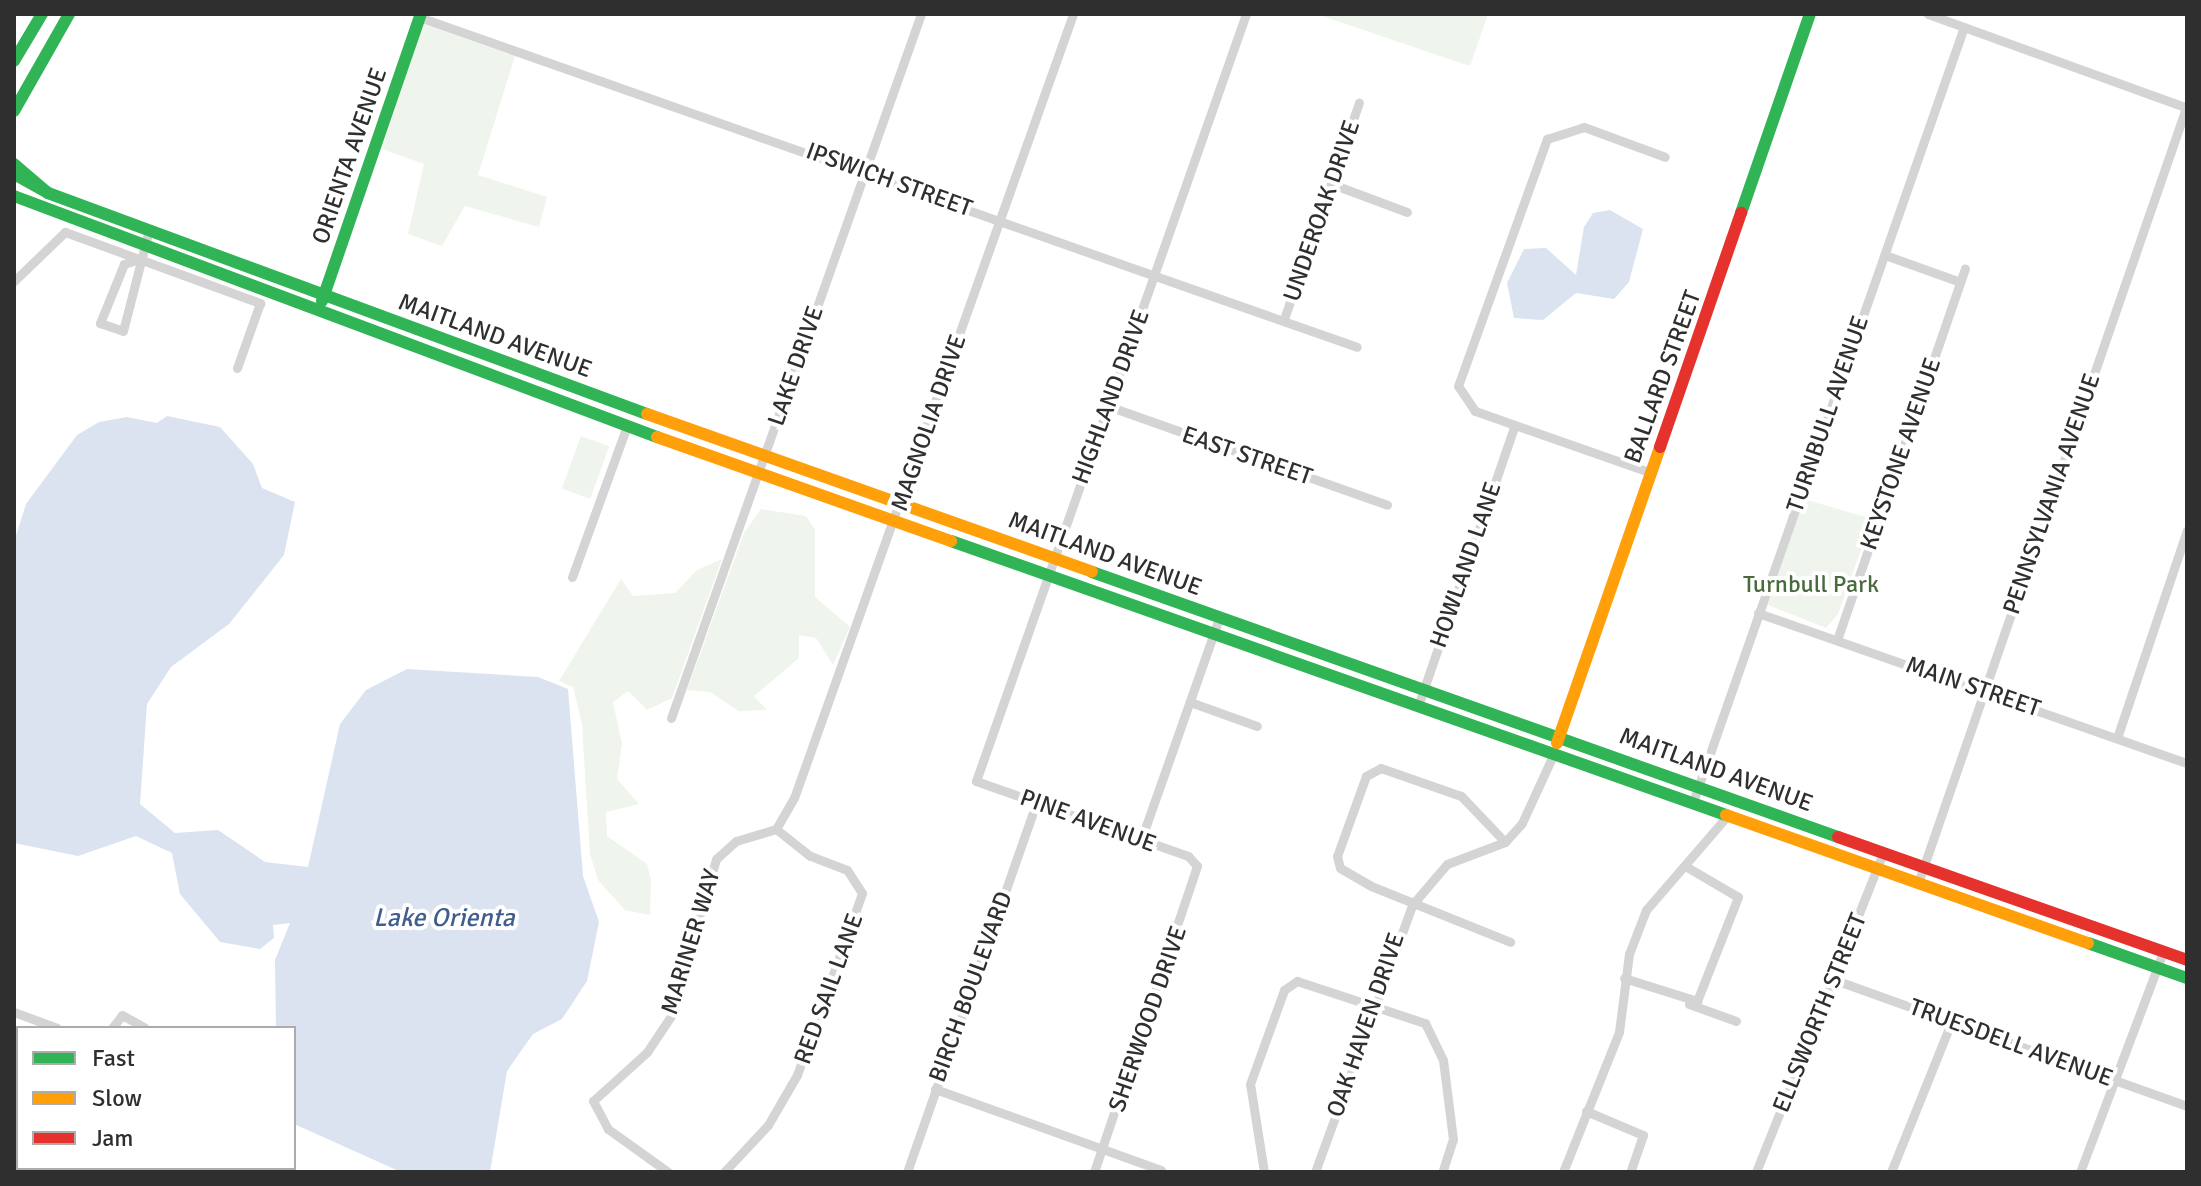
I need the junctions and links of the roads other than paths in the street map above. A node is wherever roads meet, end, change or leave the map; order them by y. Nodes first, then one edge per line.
1 (42, 14) edge
2 (69, 14) edge
3 (921, 14) edge
4 (1073, 14) edge
5 (1246, 14) edge
6 (1810, 14) edge
7 (1928, 14) edge
8 (420, 16) edge
9 (1964, 27) junction
10 (14, 61) edge
11 (1359, 103) dead end
12 (2187, 107) edge
13 (14, 111) edge
14 (1665, 157) dead end
15 (14, 164) edge
16 (865, 171) junction
17 (14, 174) edge
18 (1332, 184) junction
19 (48, 193) junction
20 (14, 196) edge
21 (1407, 212) dead end
22 (1001, 220) junction
23 (149, 230) junction
24 (142, 252) junction
25 (1885, 255) junction
26 (1965, 268) dead end
27 (1155, 274) junction
28 (14, 281) edge
29 (1960, 282) junction
30 (325, 295) junction
31 (319, 312) junction
32 (1284, 319) junction
33 (1357, 347) dead end
34 (237, 368) dead end
35 (578, 390) junction
36 (572, 406) junction
37 (1108, 406) junction
38 (1515, 425) junction
39 (627, 426) junction
40 (765, 456) junction
41 (759, 472) junction
42 (1652, 473) junction
43 (900, 504) junction
44 (1387, 505) dead end
45 (894, 520) junction
46 (2187, 530) edge
47 (1054, 559) junction
48 (1048, 575) junction
49 (572, 577) dead end
50 (1758, 613) junction
51 (1219, 618) junction
52 (1213, 634) junction
53 (1837, 640) junction
54 (1353, 664) junction
55 (1347, 681) junction
56 (1424, 689) junction
57 (1984, 690) junction
58 (1190, 702) junction
59 (1418, 706) junction
60 (671, 718) dead end
61 (1257, 726) dead end
62 (1559, 737) junction
63 (2117, 738) junction
64 (1554, 753) junction
65 (2187, 763) edge
66 (976, 781) joint
67 (1698, 787) junction
68 (1693, 802) junction
69 (1036, 803) junction
70 (1728, 815) junction
71 (776, 829) junction
72 (1141, 840) junction
73 (1505, 842) junction
74 (1883, 853) junction
75 (1197, 866) joint
76 (1687, 867) junction
77 (1923, 867) junction
78 (1878, 868) junction
79 (1918, 883) junction
80 (1412, 905) junction
81 (1510, 942) dead end
82 (2163, 952) junction
83 (2187, 960) edge
84 (2157, 968) junction
85 (1624, 978) junction
86 (2187, 978) edge
87 (1835, 980) junction
88 (1689, 1004) junction
89 (1373, 1007) junction
90 (14, 1012) edge
91 (1736, 1021) dead end
92 (1951, 1023) junction
93 (52, 1026) edge
94 (114, 1026) edge
95 (141, 1026) edge
96 (2115, 1081) junction
97 (935, 1089) junction
98 (2187, 1106) edge
99 (1586, 1111) junction
100 (1102, 1150) junction
101 (1161, 1170) edge
102 (668, 1172) edge
103 (724, 1172) edge
104 (907, 1172) edge
105 (1094, 1172) edge
106 (1264, 1172) edge
107 (1315, 1172) edge
108 (1442, 1172) edge
109 (1563, 1172) edge
110 (1630, 1172) edge
111 (1756, 1172) edge
112 (1891, 1172) edge
113 (2080, 1172) edge

1 - 10 main road
2 - 13 main road
3 - 16 street, LAKE DRIVE
4 - 22 street, MAGNOLIA DRIVE
5 - 27 street, HIGHLAND DRIVE
6 - 42 main road, BALLARD STREET
7 - 9 street
8 - 16 street, IPSWICH STREET
8 - 30 main road, ORIENTA AVENUE
9 - 12 street
9 - 25 street, TURNBULL AVENUE
11 - 18 street, UNDEROAK DRIVE
12 - 57 street, PENNSYLVANIA AVENUE
14 - 38 street
15 - 19 main road
16 - 22 street, IPSWICH STREET
16 - 40 street, LAKE DRIVE
17 - 19 main road, MAITLAND AVENUE
18 - 21 street
18 - 32 street, UNDEROAK DRIVE
19 - 23 main road, MAITLAND AVENUE
20 - 24 main road, MAITLAND AVENUE
22 - 27 street, IPSWICH STREET
22 - 43 street, MAGNOLIA DRIVE
23 - 24 street
23 - 30 main road, MAITLAND AVENUE
24 - 24 street
24 - 28 street
24 - 31 main road, MAITLAND AVENUE
24 - 34 street
25 - 29 street
25 - 50 street, TURNBULL AVENUE
26 - 29 street, KEYSTONE AVENUE
27 - 32 street, IPSWICH STREET
27 - 37 street, HIGHLAND DRIVE
29 - 53 street, KEYSTONE AVENUE
30 - 31 main road, ORIENTA AVENUE
30 - 35 main road, MAITLAND AVENUE
31 - 36 main road, MAITLAND AVENUE
32 - 33 street, IPSWICH STREET
35 - 36 street
35 - 40 main road, MAITLAND AVENUE
36 - 39 main road, MAITLAND AVENUE
37 - 44 street, EAST STREET
37 - 47 street, HIGHLAND DRIVE
38 - 42 street
38 - 56 street, HOWLAND LANE
39 - 41 main road, MAITLAND AVENUE
39 - 49 street
40 - 41 street, LAKE DRIVE
40 - 43 main road, MAITLAND AVENUE
41 - 45 main road, MAITLAND AVENUE
41 - 60 street, LAKE DRIVE
42 - 62 main road, BALLARD STREET
43 - 45 street, MAGNOLIA DRIVE
43 - 47 main road, MAITLAND AVENUE
45 - 48 main road, MAITLAND AVENUE
45 - 71 street, MAGNOLIA DRIVE
46 - 63 street
47 - 48 street, HIGHLAND DRIVE
47 - 51 main road, MAITLAND AVENUE
48 - 52 main road, MAITLAND AVENUE
48 - 66 street, HIGHLAND DRIVE
50 - 53 street, MAIN STREET
50 - 67 street, TURNBULL AVENUE
51 - 52 street
51 - 54 main road, MAITLAND AVENUE
52 - 55 main road, MAITLAND AVENUE
52 - 58 street
53 - 57 street, MAIN STREET
54 - 55 street
54 - 56 main road, MAITLAND AVENUE
55 - 59 main road, MAITLAND AVENUE
56 - 59 street, HOWLAND LANE
56 - 62 main road, MAITLAND AVENUE
57 - 63 street, MAIN STREET
57 - 77 street, PENNSYLVANIA AVENUE
58 - 61 street
58 - 72 street
59 - 64 main road, MAITLAND AVENUE
62 - 64 main road, BALLARD STREET
62 - 67 main road, MAITLAND AVENUE
63 - 65 street, MAIN STREET
64 - 68 main road, MAITLAND AVENUE
64 - 73 street
66 - 69 street, PINE AVENUE
67 - 68 street, TURNBULL AVENUE
67 - 74 main road, MAITLAND AVENUE
68 - 70 main road, MAITLAND AVENUE
69 - 72 street, PINE AVENUE
69 - 97 street, BIRCH BOULEVARD
70 - 76 street
70 - 78 main road, MAITLAND AVENUE
71 - 102 street, MARINER WAY
71 - 103 street, RED SAIL LANE
72 - 75 street, PINE AVENUE
73 - 80 street, OAK HAVEN DRIVE
73 - 80 street
74 - 77 main road, MAITLAND AVENUE
74 - 78 street, ELLSWORTH STREET
75 - 100 street, SHERWOOD DRIVE
76 - 85 street
76 - 88 street
77 - 79 street, PENNSYLVANIA AVENUE
77 - 82 main road, MAITLAND AVENUE
78 - 79 main road, MAITLAND AVENUE
78 - 87 street, ELLSWORTH STREET
79 - 84 main road, MAITLAND AVENUE
80 - 81 street
80 - 89 street, OAK HAVEN DRIVE
82 - 83 main road, MAITLAND AVENUE
82 - 84 street
84 - 86 main road, MAITLAND AVENUE
84 - 96 street
85 - 88 street
85 - 99 street
87 - 92 street, TRUESDELL AVENUE
87 - 111 street, ELLSWORTH STREET
88 - 91 street
89 - 106 street
89 - 107 street, OAK HAVEN DRIVE
89 - 108 street
90 - 93 street
92 - 96 street, TRUESDELL AVENUE
92 - 112 street
94 - 95 street
96 - 98 street, TRUESDELL AVENUE
96 - 113 street
97 - 100 street
97 - 104 street, BIRCH BOULEVARD
99 - 109 street
99 - 110 street
100 - 101 street
100 - 105 street, SHERWOOD DRIVE

